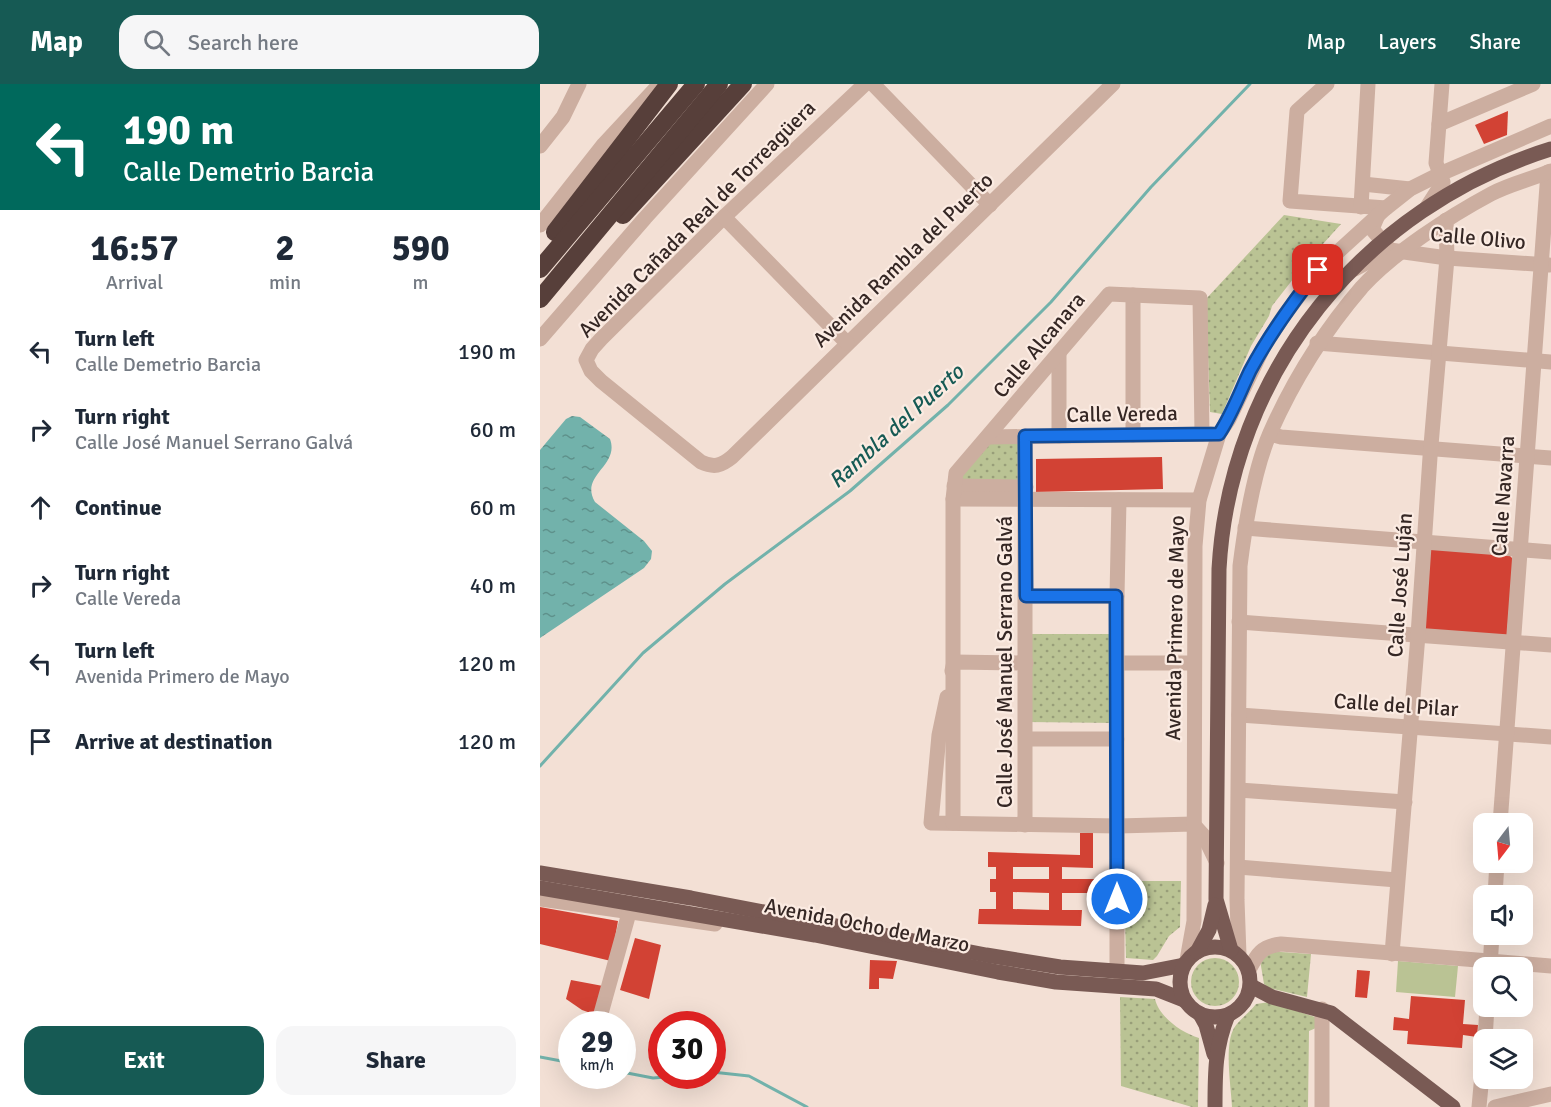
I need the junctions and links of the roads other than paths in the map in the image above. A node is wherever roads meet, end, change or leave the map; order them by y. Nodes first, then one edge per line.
1 (579, 84) edge
2 (660, 84) edge
3 (669, 84) edge
4 (696, 84) edge
5 (719, 84) edge
6 (743, 84) edge
7 (767, 84) edge
8 (866, 84) edge
9 (873, 84) edge
10 (1113, 84) edge
11 (1327, 84) edge
12 (1368, 84) edge
13 (1442, 84) edge
14 (1533, 84) edge
15 (1439, 124) junction
16 (1551, 126) edge
17 (540, 146) edge
18 (1551, 149) edge
19 (1550, 172) edge
20 (1440, 174) junction
21 (1363, 184) junction
22 (1410, 189) junction
23 (990, 205) junction
24 (1361, 207) junction
25 (1427, 207) junction
26 (724, 217) junction
27 (1378, 217) junction
28 (1446, 220) junction
29 (540, 225) edge
30 (591, 237) junction
31 (1391, 248) junction
32 (540, 252) edge
33 (1447, 258) junction
34 (1546, 265) edge
35 (540, 269) edge
36 (1133, 295) junction
37 (540, 299) edge
38 (540, 339) edge
39 (848, 343) junction
40 (1317, 343) junction
41 (1059, 353) junction
42 (1440, 353) junction
43 (1534, 360) junction
44 (1551, 362) edge
45 (1202, 434) junction
46 (1219, 434) junction
47 (1270, 434) junction
48 (1133, 435) junction
49 (1025, 436) junction
50 (1059, 436) junction
51 (989, 437) junction
52 (1430, 448) junction
53 (1527, 456) junction
54 (1551, 458) edge
55 (721, 465) joint
56 (954, 493) junction
57 (1026, 493) junction
58 (1119, 500) junction
59 (1199, 500) junction
60 (1245, 528) junction
61 (1423, 542) junction
62 (1520, 549) junction
63 (1551, 552) edge
64 (1026, 596) junction
65 (1116, 596) junction
66 (1239, 622) junction
67 (1418, 635) junction
68 (1514, 642) junction
69 (1551, 645) edge
70 (954, 662) junction
71 (1026, 663) junction
72 (1117, 663) junction
73 (1194, 663) junction
74 (1239, 714) junction
75 (1410, 727) junction
76 (1506, 734) junction
77 (1551, 737) edge
78 (1118, 738) junction
79 (1026, 739) junction
80 (1239, 790) junction
81 (1405, 802) junction
82 (1501, 813) edge
83 (953, 823) junction
84 (1193, 824) junction
85 (1025, 825) junction
86 (1118, 826) junction
87 (1217, 863) junction
88 (1238, 867) junction
89 (540, 873) edge
90 (1397, 880) junction
91 (540, 888) edge
92 (540, 899) edge
93 (1216, 899) junction
94 (629, 913) junction
95 (815, 935) junction
96 (1235, 952) junction
97 (1392, 954) junction
98 (1189, 959) junction
99 (1473, 963) edge
100 (1533, 966) edge
101 (1551, 966) edge
102 (1249, 970) junction
103 (1117, 972) junction
104 (1249, 993) junction
105 (1184, 1000) junction
106 (1322, 1009) junction
107 (602, 1011) edge
108 (1200, 1014) junction
109 (1228, 1015) junction
110 (1215, 1061) junction
111 (1481, 1089) edge
112 (1551, 1094) edge
113 (1215, 1107) edge
114 (1322, 1107) edge
115 (1453, 1107) edge
116 (1479, 1107) edge
117 (1495, 1107) edge

1 - 17 street
2 - 29 street
3 - 32 highway
4 - 35 highway
5 - 30 highway
6 - 30 highway
7 - 38 street
8 - 26 street, Avenida Cañada Real de Torreagüera
9 - 23 street
10 - 23 street, Avenida Rambla del Puerto
11 - 24 street
12 - 21 street
13 - 15 street
14 - 15 street
15 - 20 street
16 - 20 street, Avenida Primero de Mayo
18 - 25 main road, Avenida Primero de Mayo
19 - 28 street, Avenida Primero de Mayo
19 - 34 street, Calle Navarra
20 - 22 street, Avenida Primero de Mayo
20 - 25 street, Avenida Primero de Mayo
21 - 22 street
21 - 24 street
22 - 27 street, Avenida Primero de Mayo
23 - 39 street, Avenida Rambla del Puerto
24 - 27 street
25 - 31 main road, Avenida Primero de Mayo
26 - 39 street
26 - 55 street, Avenida Cañada Real de Torreagüera
27 - 31 street
27 - 46 street, Avenida Primero de Mayo
28 - 31 street, Avenida Primero de Mayo
28 - 33 street, Calle José Luján
30 - 37 highway
31 - 33 street, Calle Olivo
31 - 40 street, Avenida Primero de Mayo
31 - 87 main road, Avenida Primero de Mayo
33 - 34 street, Calle Olivo
33 - 42 street, Calle José Luján
34 - 43 street, Calle Navarra
36 - 41 street, Calle Alcanara
36 - 45 street, Calle Alcanara
36 - 48 street
39 - 55 street, Avenida Rambla del Puerto
40 - 42 street
40 - 47 street, Avenida Primero de Mayo
41 - 50 street
41 - 51 street, Calle Alcanara
42 - 43 street
42 - 52 street, Calle José Luján
43 - 44 street
43 - 53 street, Calle Navarra
45 - 46 street, Calle Vereda
45 - 48 street, Calle Vereda
46 - 59 street, Avenida Primero de Mayo
47 - 52 street
47 - 60 street, Avenida Primero de Mayo
48 - 50 street, Calle Vereda
49 - 50 street, Calle Vereda
49 - 51 street, Calle Vereda
49 - 57 street, Calle José Manuel Serrano Galvá
51 - 56 street, Calle Alcanara
52 - 53 street
52 - 61 street, Calle José Luján
53 - 54 street
53 - 62 street, Calle Navarra
56 - 57 street
56 - 70 street
57 - 58 street
57 - 64 street, Calle José Manuel Serrano Galvá
58 - 59 street
58 - 65 street
59 - 73 street, Avenida Primero de Mayo
60 - 61 street
60 - 66 street, Avenida Primero de Mayo
61 - 62 street
61 - 67 street, Calle José Luján
62 - 63 street
62 - 68 street, Calle Navarra
64 - 65 street
64 - 71 street, Calle José Manuel Serrano Galvá
65 - 72 street
66 - 67 street
66 - 74 street, Avenida Primero de Mayo
67 - 68 street
67 - 75 street, Calle José Luján
68 - 69 street
68 - 76 street, Calle Navarra
70 - 71 street
70 - 83 street
70 - 83 street
71 - 79 street, Calle José Manuel Serrano Galvá
72 - 73 street
72 - 78 street
73 - 84 street, Avenida Primero de Mayo
74 - 75 street, Calle del Pilar
74 - 80 street, Avenida Primero de Mayo
75 - 76 street, Calle del Pilar
75 - 81 street, Calle José Luján
76 - 77 street, Calle del Pilar
76 - 82 street, Calle Navarra
78 - 79 street
78 - 86 street
79 - 85 street, Calle José Manuel Serrano Galvá
80 - 81 street
80 - 88 street, Avenida Primero de Mayo
81 - 90 street, Calle José Luján
83 - 85 street
84 - 86 street
84 - 87 street
84 - 98 street, Avenida Primero de Mayo
85 - 86 street
86 - 103 street
87 - 93 main road, Avenida Primero de Mayo
88 - 90 street
88 - 96 street, Avenida Primero de Mayo
89 - 103 main road, Avenida Ocho de Marzo
90 - 97 street, Calle José Luján
91 - 95 main road, Avenida Ocho de Marzo
92 - 94 street
93 - 96 main road, Avenida Primero de Mayo
93 - 98 main road, Avenida Primero de Mayo
94 - 95 street
94 - 107 street
95 - 105 main road, Avenida Ocho de Marzo
96 - 98 main road
96 - 102 main road
97 - 99 street
97 - 102 street
98 - 103 main road, Avenida Ocho de Marzo
98 - 105 main road
100 - 101 street
102 - 104 main road
104 - 106 main road
104 - 109 main road
105 - 108 main road
106 - 114 street
106 - 115 main road
108 - 109 main road
108 - 110 main road
109 - 110 main road
110 - 113 main road
111 - 116 street
112 - 117 street

